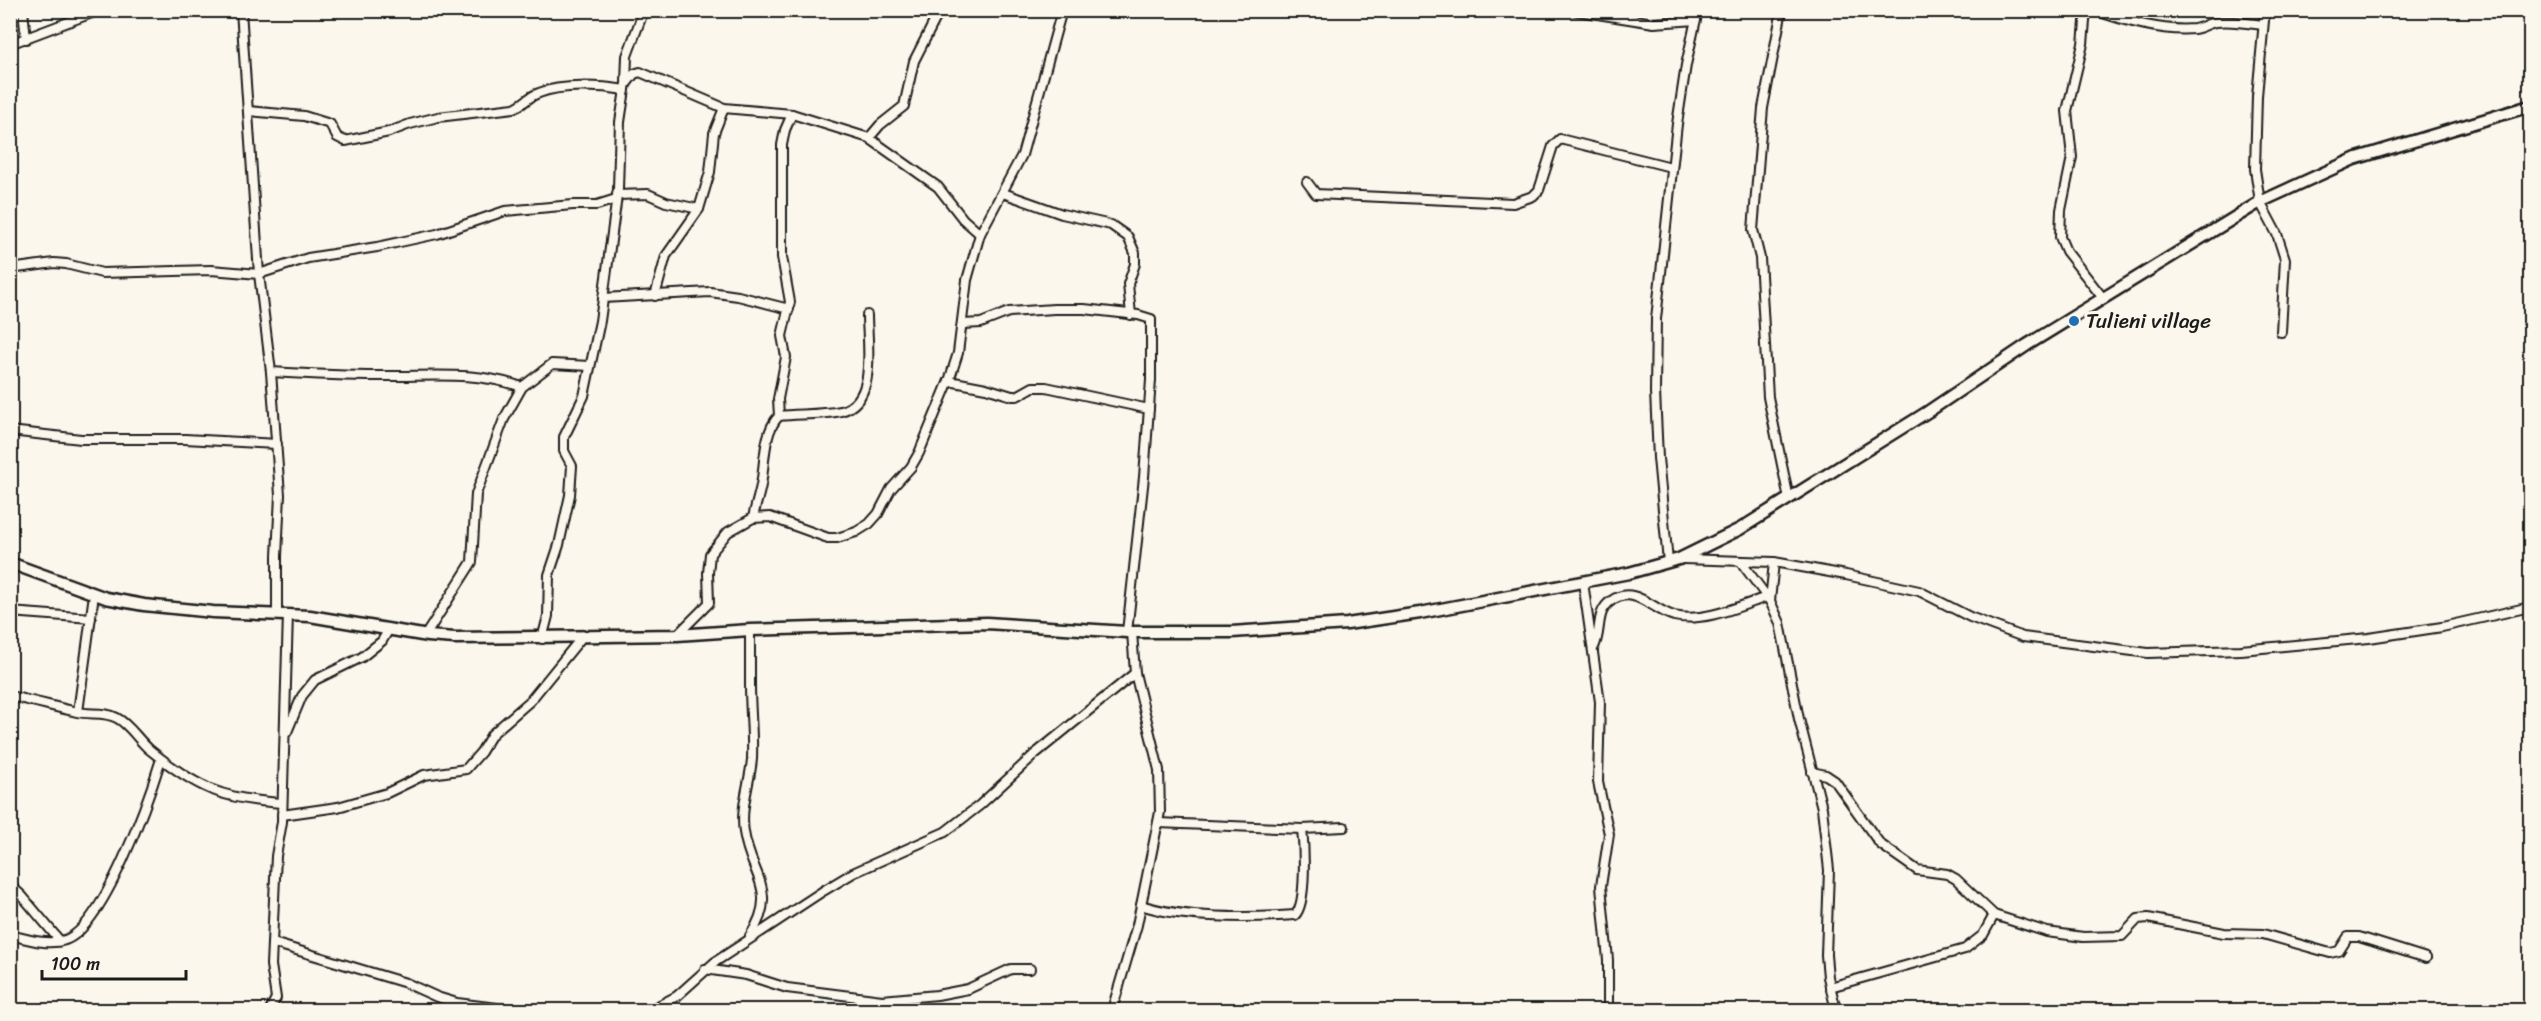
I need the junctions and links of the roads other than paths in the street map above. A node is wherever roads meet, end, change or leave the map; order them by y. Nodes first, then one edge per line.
1 (23, 10) edge
2 (100, 10) edge
3 (241, 10) edge
4 (644, 10) edge
5 (940, 10) edge
6 (1062, 10) edge
7 (1572, 10) edge
8 (1698, 10) edge
9 (1782, 10) edge
10 (2086, 10) edge
11 (2094, 10) edge
12 (2265, 10) edge
13 (1696, 20) junction
14 (2262, 25) junction
15 (26, 39) junction
16 (10, 44) edge
17 (626, 87) junction
18 (2530, 106) edge
19 (724, 108) junction
20 (248, 111) junction
21 (792, 114) junction
22 (869, 138) junction
23 (1671, 167) junction
24 (1307, 182) dead end
25 (1003, 193) junction
26 (617, 197) junction
27 (2260, 202) junction
28 (699, 209) junction
29 (980, 234) junction
30 (10, 269) edge
31 (259, 274) junction
32 (656, 296) junction
33 (603, 298) junction
34 (2103, 298) junction
35 (789, 309) junction
36 (867, 315) dead end
37 (1131, 315) junction
38 (963, 324) junction
39 (2281, 332) dead end
40 (590, 366) junction
41 (271, 372) junction
42 (949, 381) junction
43 (522, 387) junction
44 (1149, 409) junction
45 (779, 416) junction
46 (10, 431) edge
47 (277, 444) junction
48 (1789, 499) junction
49 (753, 518) junction
50 (1673, 560) junction
51 (1742, 562) junction
52 (1774, 562) junction
53 (10, 563) edge
54 (1583, 582) junction
55 (94, 594) junction
56 (1769, 599) junction
57 (2530, 607) edge
58 (10, 612) edge
59 (283, 614) junction
60 (91, 618) junction
61 (389, 629) junction
62 (750, 630) junction
63 (1130, 632) junction
64 (677, 635) junction
65 (425, 636) junction
66 (582, 637) junction
67 (542, 639) junction
68 (1594, 648) junction
69 (1135, 673) junction
70 (10, 696) edge
71 (78, 712) junction
72 (285, 735) junction
73 (161, 759) junction
74 (1812, 772) junction
75 (281, 803) junction
76 (282, 815) junction
77 (1158, 823) junction
78 (1344, 827) dead end
79 (1302, 829) junction
80 (10, 885) edge
81 (1141, 906) junction
82 (1994, 915) junction
83 (10, 935) edge
84 (748, 940) junction
85 (60, 941) junction
86 (273, 943) junction
87 (2426, 958) dead end
88 (705, 969) junction
89 (1030, 969) dead end
90 (1830, 987) junction
91 (270, 1011) edge
92 (513, 1011) edge
93 (650, 1011) edge
94 (1112, 1011) edge
95 (1608, 1011) edge
96 (1836, 1011) edge

1 - 15 street
2 - 15 street
3 - 20 street
4 - 17 street
5 - 22 street
6 - 25 street
7 - 13 street
8 - 13 street
9 - 48 street
10 - 34 street
11 - 14 street
12 - 14 street
13 - 23 street
14 - 27 street
15 - 16 street
17 - 19 street
17 - 20 street
17 - 26 street
18 - 27 street
19 - 21 street
19 - 28 street
20 - 31 street
21 - 22 street
21 - 35 street
22 - 29 street
23 - 24 street
23 - 50 street
25 - 29 street
25 - 37 street
26 - 28 street
26 - 31 street
26 - 33 street
27 - 34 street
27 - 39 street
28 - 32 street
29 - 38 street
30 - 31 street
31 - 41 street
32 - 33 street
32 - 35 street
33 - 40 street
34 - 48 street
35 - 45 street
36 - 45 street
37 - 38 street
37 - 44 street
38 - 42 street
40 - 43 street
40 - 67 street
41 - 43 street
41 - 47 street
42 - 44 street
42 - 49 street
43 - 65 street
44 - 63 street
45 - 49 street
46 - 47 street
47 - 59 street
48 - 50 street
49 - 64 street
50 - 51 street
50 - 54 street
51 - 52 street
51 - 56 street
52 - 56 street
52 - 57 street
53 - 55 street
54 - 63 street
54 - 68 street
55 - 59 street
55 - 60 street
56 - 68 street
56 - 74 street
58 - 60 street
59 - 61 street
59 - 72 street
60 - 71 street
61 - 65 street
61 - 72 street
62 - 63 street
62 - 64 street
62 - 84 street
63 - 69 street
64 - 66 street
65 - 67 street
66 - 67 street
66 - 76 street
68 - 95 street
69 - 77 street
69 - 84 street
70 - 71 street
71 - 73 street
72 - 75 street
73 - 75 street
73 - 85 street
74 - 82 street
74 - 90 street
75 - 76 street
76 - 86 street
77 - 79 street
77 - 81 street
78 - 79 street
79 - 81 street
80 - 85 street
81 - 94 street
82 - 87 street
82 - 90 street
83 - 85 street
84 - 88 street
86 - 91 street
86 - 92 street
88 - 89 street
88 - 93 street
90 - 96 street

